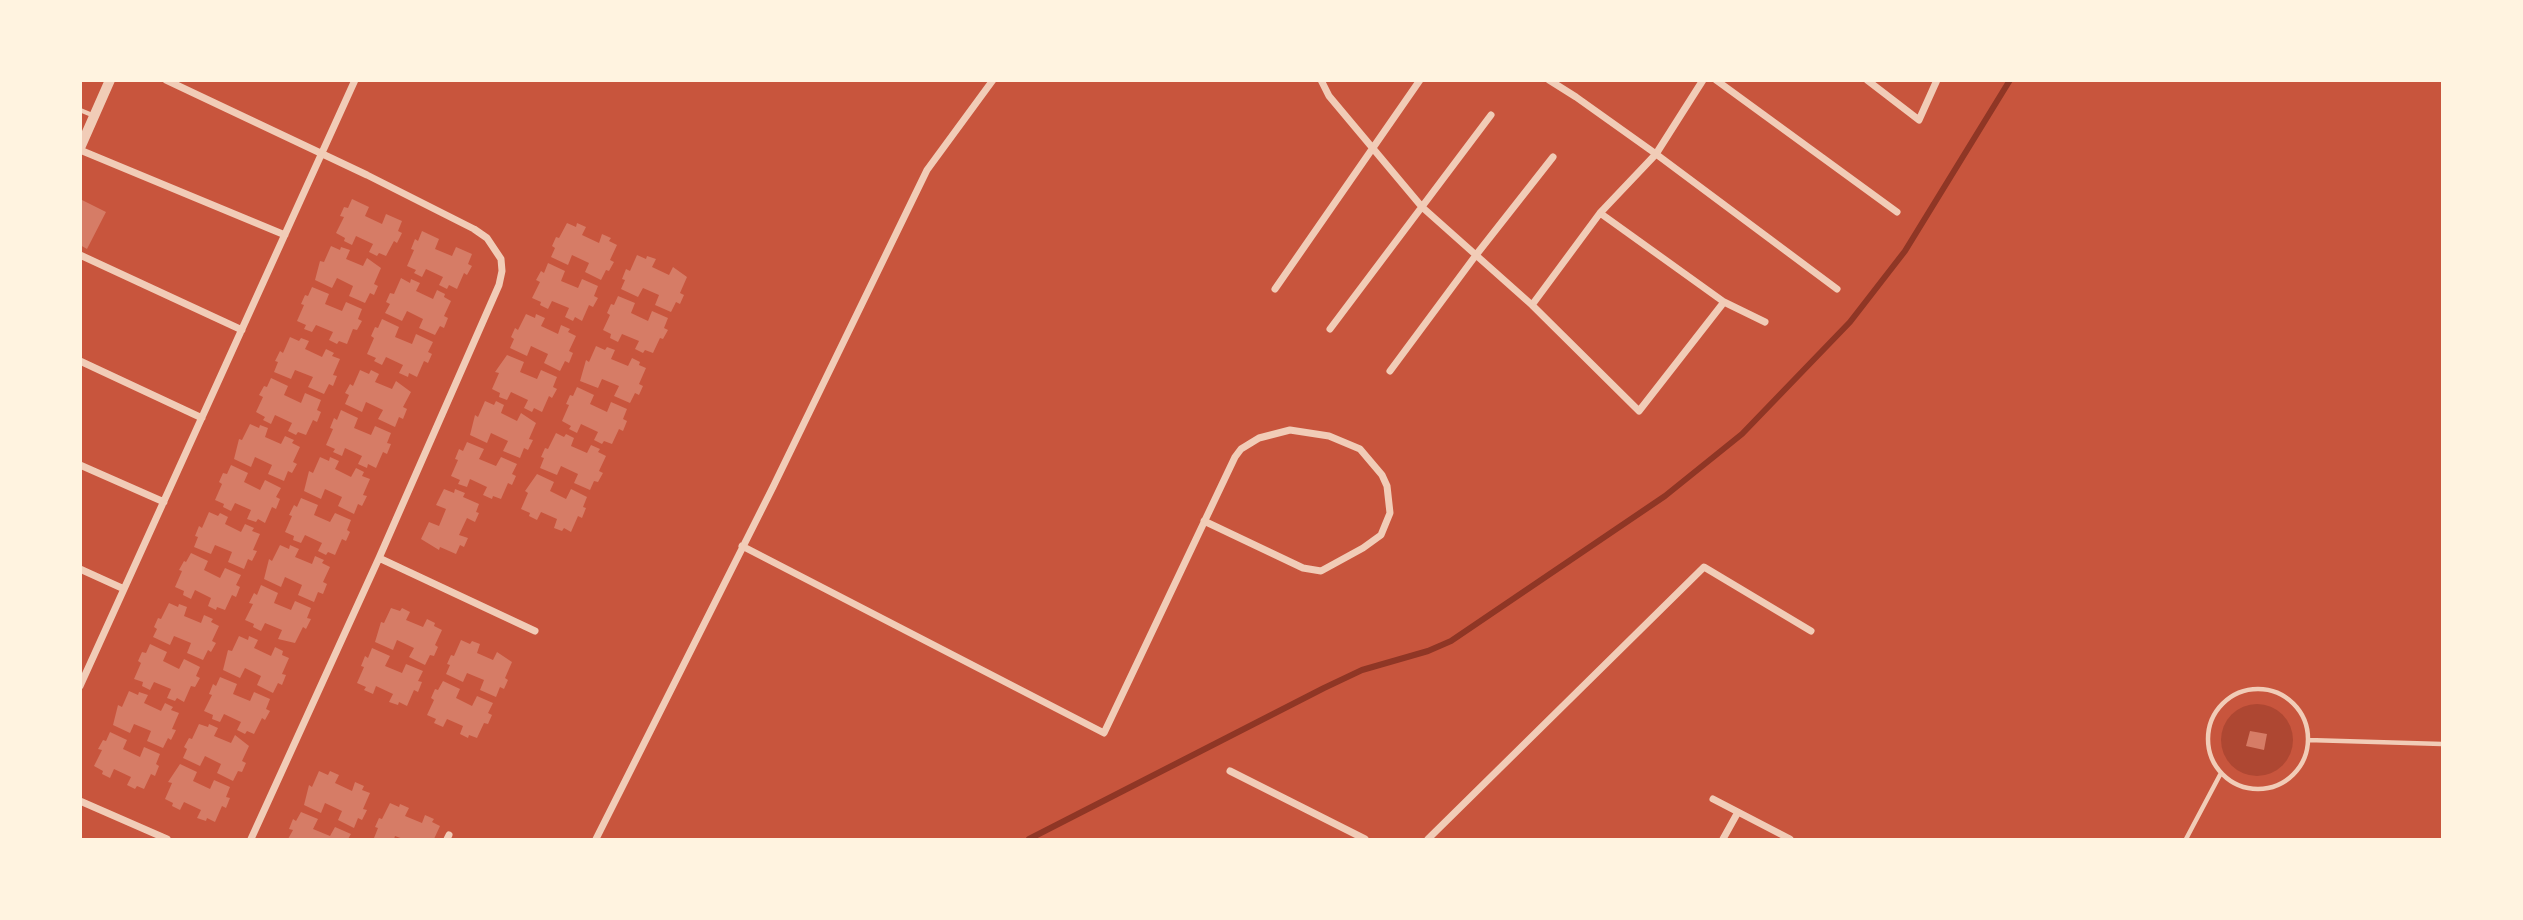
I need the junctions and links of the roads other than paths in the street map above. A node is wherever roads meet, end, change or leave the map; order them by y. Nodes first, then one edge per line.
1 (110, 80) edge
2 (166, 80) edge
3 (355, 80) edge
4 (993, 80) edge
5 (1321, 80) edge
6 (1420, 80) edge
7 (1549, 80) edge
8 (1703, 80) edge
9 (1716, 80) edge
10 (1867, 80) edge
11 (1937, 80) edge
12 (80, 110) edge
13 (1491, 115) dead end
14 (94, 116) junction
15 (1373, 148) junction
16 (80, 149) edge
17 (322, 153) junction
18 (1656, 154) junction
19 (1553, 157) dead end
20 (1422, 207) junction
21 (1897, 212) dead end
22 (1600, 213) junction
23 (285, 235) junction
24 (80, 255) edge
25 (1476, 255) junction
26 (1275, 289) dead end
27 (1837, 289) dead end
28 (1724, 302) junction
29 (1532, 305) junction
30 (1765, 322) dead end
31 (1330, 329) dead end
32 (242, 330) junction
33 (80, 361) edge
34 (1390, 371) dead end
35 (202, 418) junction
36 (80, 465) edge
37 (164, 502) junction
38 (1204, 522) junction
39 (742, 546) junction
40 (379, 558) junction
41 (80, 569) edge
42 (124, 589) junction
43 (535, 631) dead end
44 (1811, 631) dead end
45 (81, 685) edge
46 (2308, 740) junction
47 (2442, 744) edge
48 (1230, 771) dead end
49 (2221, 774) junction
50 (1713, 799) dead end
51 (80, 801) edge
52 (1738, 812) junction
53 (167, 839) edge
54 (251, 839) edge
55 (596, 839) edge
56 (1365, 839) edge
57 (1428, 839) edge
58 (1723, 839) edge
59 (1790, 839) edge
60 (2186, 839) edge

1 - 14 street
2 - 17 street
3 - 17 street
4 - 39 street
5 - 15 street
6 - 15 street
7 - 18 street
8 - 18 street
9 - 21 street
10 - 11 street
12 - 14 lane
13 - 20 street
14 - 16 street
15 - 20 street
15 - 26 street
16 - 23 street
17 - 23 street
17 - 40 street
18 - 22 street
18 - 27 street
19 - 25 street
20 - 25 street
20 - 31 street
22 - 28 street
22 - 29 street
23 - 32 street
24 - 32 street
25 - 29 street
25 - 34 street
28 - 29 street
28 - 30 street
32 - 35 street
33 - 35 street
35 - 37 street
36 - 37 street
37 - 42 street
38 - 38 street
38 - 39 street
39 - 55 street
40 - 43 street
40 - 54 street
41 - 42 street
42 - 45 street
44 - 57 street
46 - 47 lane
46 - 49 lane
46 - 49 lane
48 - 56 street
49 - 60 lane
50 - 52 street
51 - 53 street
52 - 58 street
52 - 59 street

